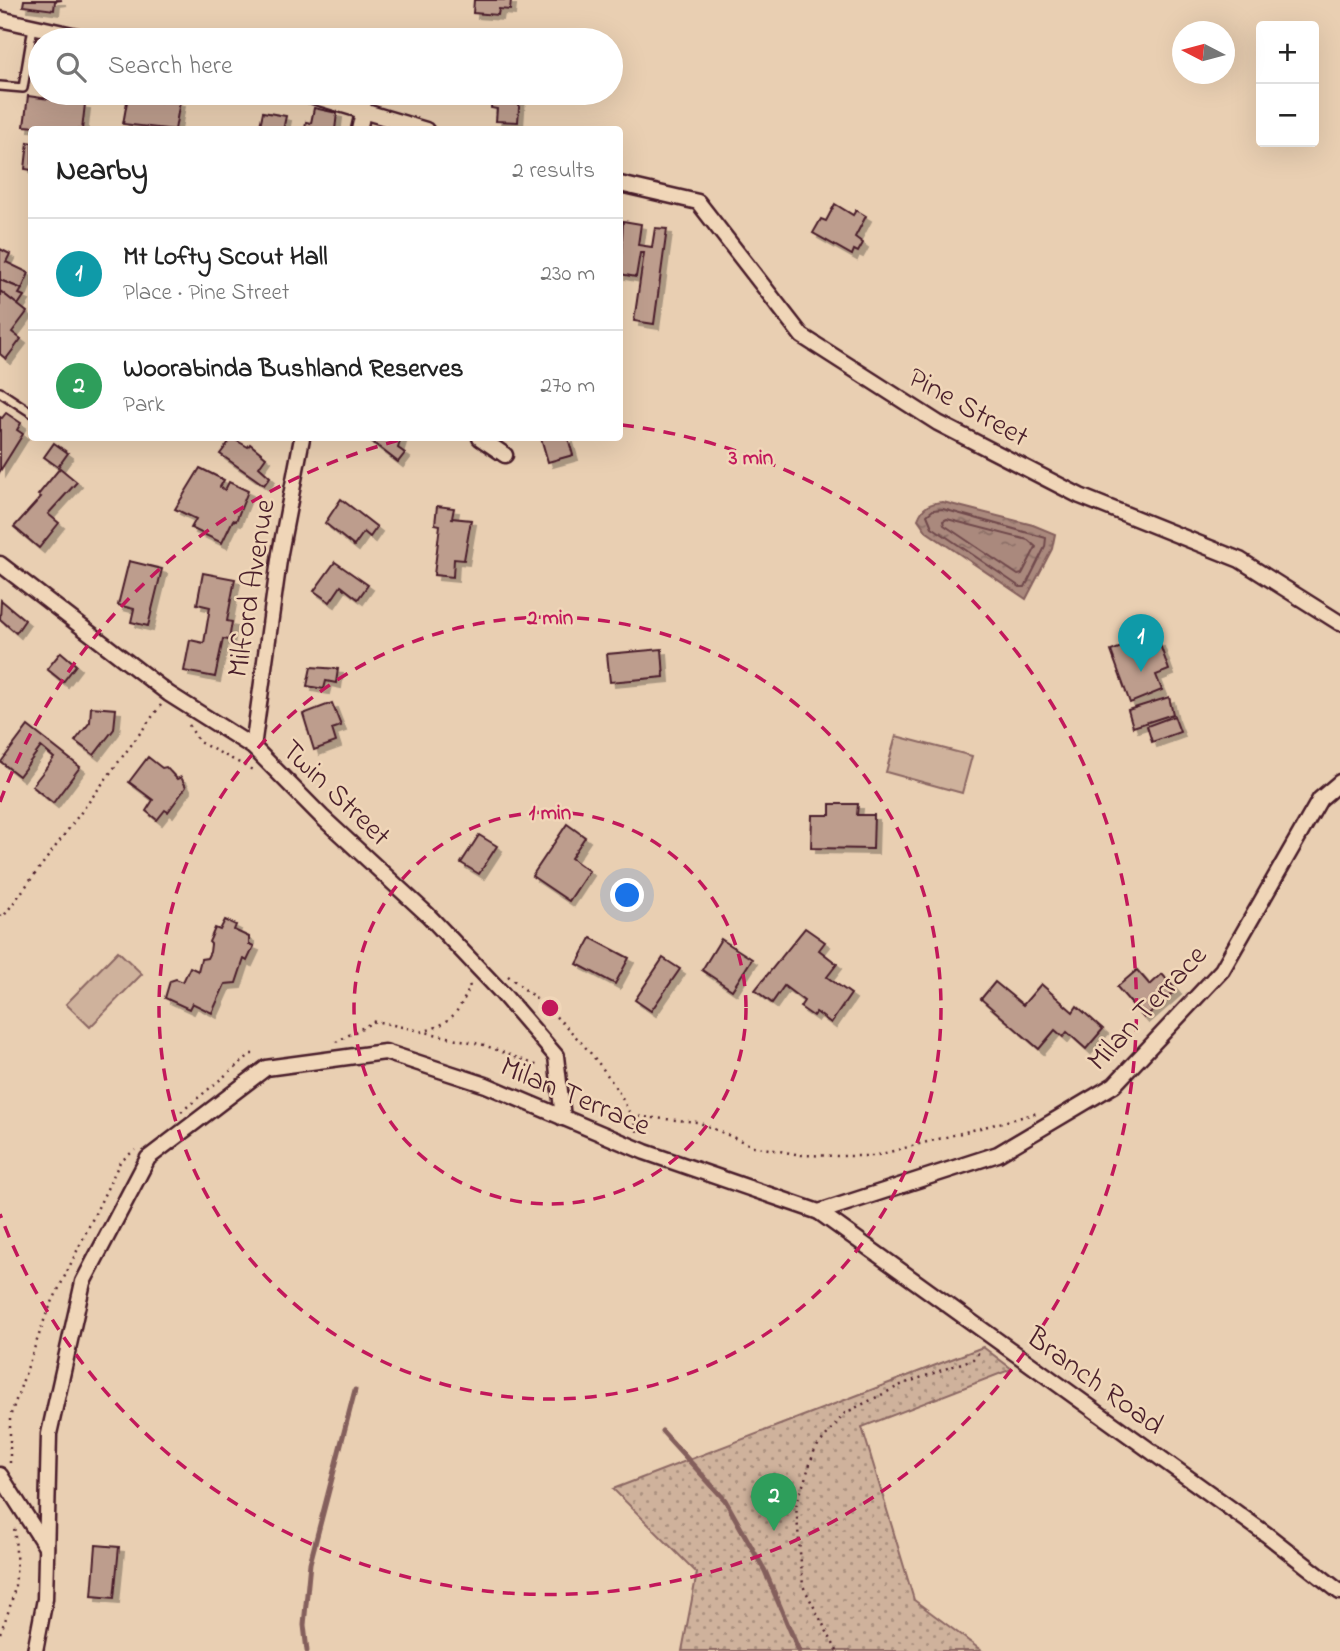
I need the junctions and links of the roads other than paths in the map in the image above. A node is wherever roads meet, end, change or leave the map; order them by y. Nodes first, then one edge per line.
1 (0, 19) edge
2 (33, 27) joint
3 (38, 28) edge
4 (28, 58) edge
5 (0, 86) edge
6 (352, 105) edge
7 (364, 108) junction
8 (360, 126) edge
9 (415, 126) edge
10 (623, 185) edge
11 (0, 392) edge
12 (28, 410) edge
13 (301, 441) edge
14 (484, 441) edge
15 (505, 456) dead end
16 (0, 564) edge
17 (1340, 623) edge
18 (253, 747) junction
19 (1340, 782) edge
20 (563, 1118) junction
21 (819, 1212) junction
22 (0, 1475) edge
23 (47, 1548) junction
24 (1340, 1592) edge
25 (35, 1651) edge

1 - 2 street
2 - 3 street
4 - 5 lane
6 - 7 street
7 - 8 street
7 - 9 street
10 - 17 street, Pine Street
11 - 12 lane
13 - 18 street, Milford Avenue
14 - 15 street
16 - 18 street, Twin Street
18 - 20 street, Twin Street
19 - 21 street, Milan Terrace
20 - 21 street, Milan Terrace
20 - 23 street, Milan Terrace
21 - 24 street, Branch Road
22 - 23 street
23 - 25 street, Milan Terrace

